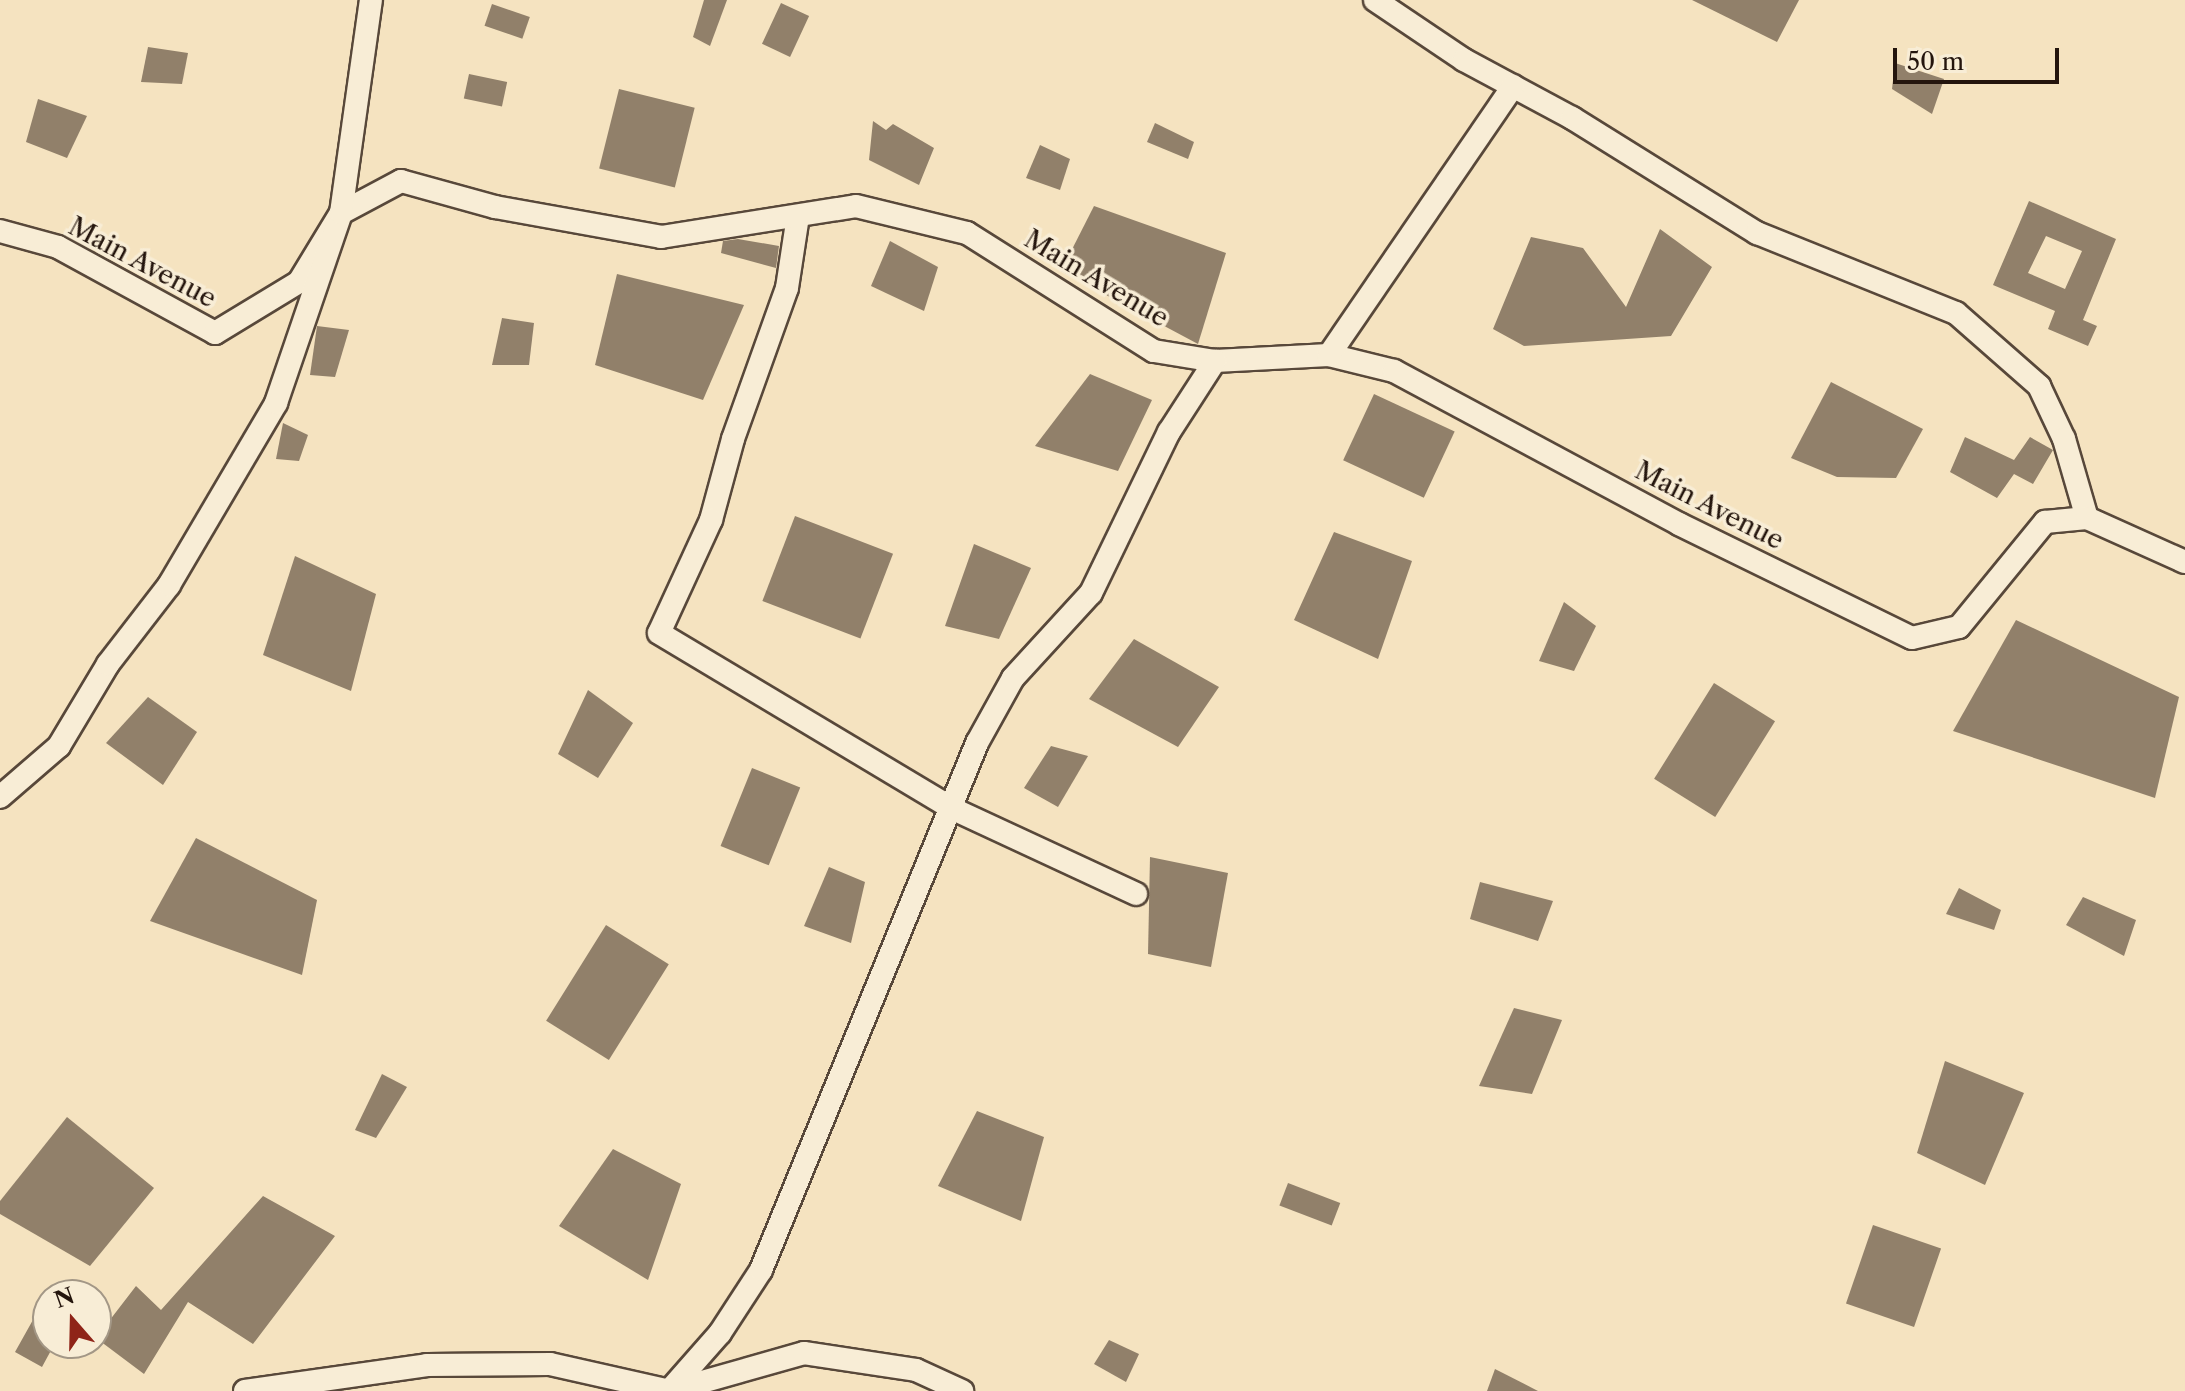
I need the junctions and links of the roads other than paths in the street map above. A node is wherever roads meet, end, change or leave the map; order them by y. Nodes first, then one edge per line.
1 (371, 0) edge
2 (1375, 0) edge
3 (1513, 86) junction
4 (341, 213) junction
5 (798, 216) junction
6 (0, 231) edge
7 (1329, 355) junction
8 (1215, 361) junction
9 (2087, 518) junction
10 (2185, 562) edge
11 (0, 797) edge
12 (951, 808) junction
13 (1136, 894) dead end
14 (245, 1391) edge
15 (670, 1391) edge
16 (962, 1391) edge

1 - 4 street
2 - 3 street
3 - 7 street
3 - 9 street
4 - 5 street, Main Avenue
4 - 6 street, Main Avenue
4 - 11 street
5 - 8 street, Main Avenue
5 - 12 street
7 - 8 street, Main Avenue
7 - 9 street, Main Avenue
8 - 12 street
9 - 10 street, Main Avenue
12 - 13 street
12 - 15 street
14 - 15 street
15 - 16 street

